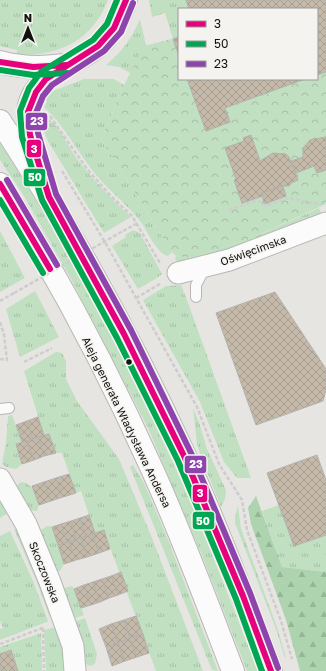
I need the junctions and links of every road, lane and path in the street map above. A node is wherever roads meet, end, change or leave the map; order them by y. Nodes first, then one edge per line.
1 (126, 0) edge
2 (0, 62) edge
3 (66, 64) junction
4 (30, 103) junction
5 (0, 121) edge
6 (0, 184) edge
7 (49, 197) junction
8 (228, 210) dead end
9 (323, 215) edge
10 (138, 223) junction
11 (205, 267) junction
12 (170, 277) junction
13 (196, 297) dead end
14 (136, 298) dead end
15 (0, 301) edge
16 (0, 322) edge
17 (52, 348) dead end
18 (0, 359) edge
19 (24, 362) dead end
20 (0, 479) edge
21 (64, 619) junction
22 (43, 628) junction
23 (0, 644) edge
24 (44, 671) edge
25 (75, 671) edge
26 (234, 671) edge
27 (271, 671) edge

1 - 3 main road
2 - 3 main road
3 - 4 main road
4 - 7 main road
4 - 10 path
5 - 7 main road
6 - 26 main road, Aleja generała Władysława Andersa
7 - 27 main road
8 - 9 path
9 - 11 street, Oświęcimska
10 - 12 path
10 - 15 path, bridge
11 - 12 street, Oświęcimska
11 - 13 lane
12 - 14 path
16 - 18 path
17 - 19 path
20 - 21 street, Skoczowska
21 - 22 path
21 - 25 street, Skoczowska
22 - 23 path
22 - 24 path

